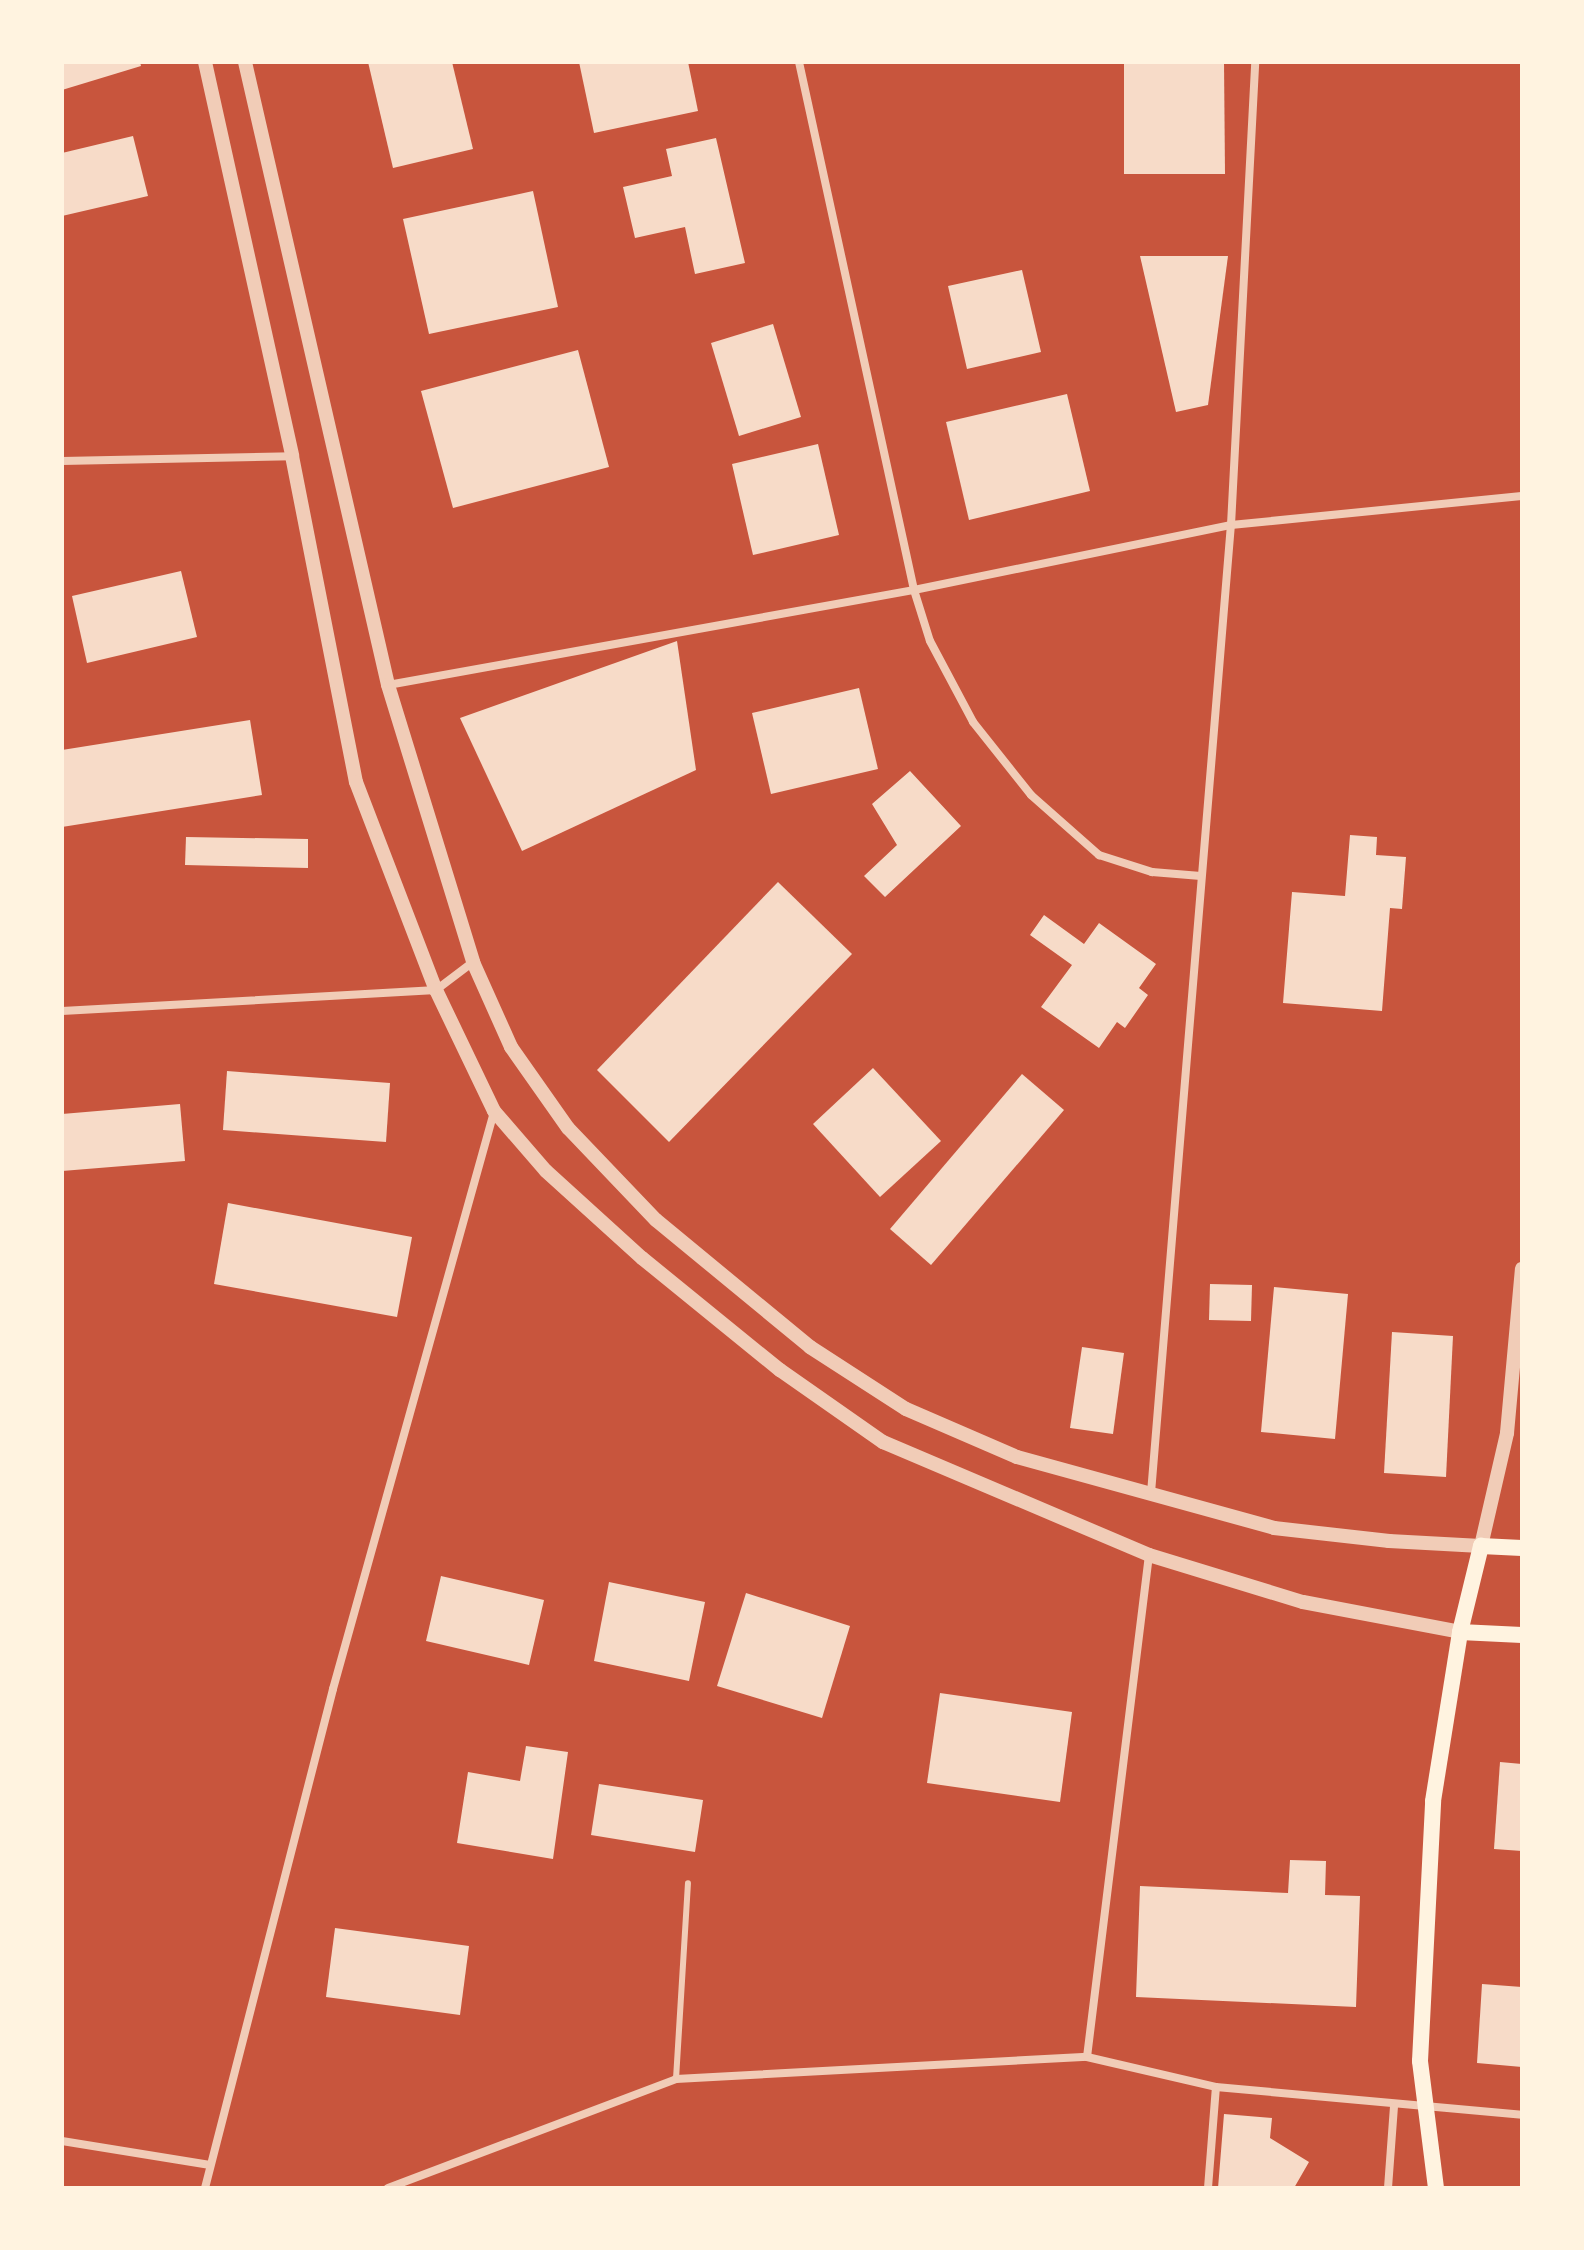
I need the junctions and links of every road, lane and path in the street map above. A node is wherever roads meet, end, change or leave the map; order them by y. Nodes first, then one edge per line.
1 (205, 62) edge
2 (245, 62) edge
3 (799, 62) edge
4 (1255, 62) edge
5 (292, 456) junction
6 (62, 461) edge
7 (1522, 496) edge
8 (1231, 525) junction
9 (914, 590) junction
10 (388, 685) junction
11 (1201, 876) junction
12 (473, 962) junction
13 (436, 990) junction
14 (62, 1011) edge
15 (494, 1111) junction
16 (1522, 1269) edge
17 (1151, 1493) junction
18 (1481, 1546) junction
19 (1522, 1548) edge
20 (1149, 1555) junction
21 (1460, 1632) junction
22 (1522, 1635) edge
23 (688, 1883) dead end
24 (1087, 2057) junction
25 (676, 2079) junction
26 (1216, 2087) junction
27 (1394, 2106) junction
28 (1522, 2115) edge
29 (62, 2141) edge
30 (210, 2165) junction
31 (205, 2188) edge
32 (388, 2188) edge
33 (1208, 2188) edge
34 (1388, 2188) edge
35 (1436, 2188) edge

1 - 5 street
2 - 10 street
3 - 9 street
4 - 8 street
5 - 6 street
5 - 13 street
7 - 8 street
8 - 9 street
8 - 11 street
9 - 10 street
9 - 11 street
10 - 12 street
11 - 17 street
12 - 13 street
12 - 17 street
13 - 14 street
13 - 15 street
15 - 20 street
15 - 30 street
16 - 18 street
17 - 18 street
18 - 19 main road
18 - 21 main road
20 - 21 street
20 - 24 street
21 - 22 main road
21 - 35 main road
23 - 25 lane
24 - 25 street
24 - 26 street
25 - 32 street
26 - 27 street
26 - 33 street
27 - 28 street
27 - 34 street
29 - 30 street
30 - 31 street

